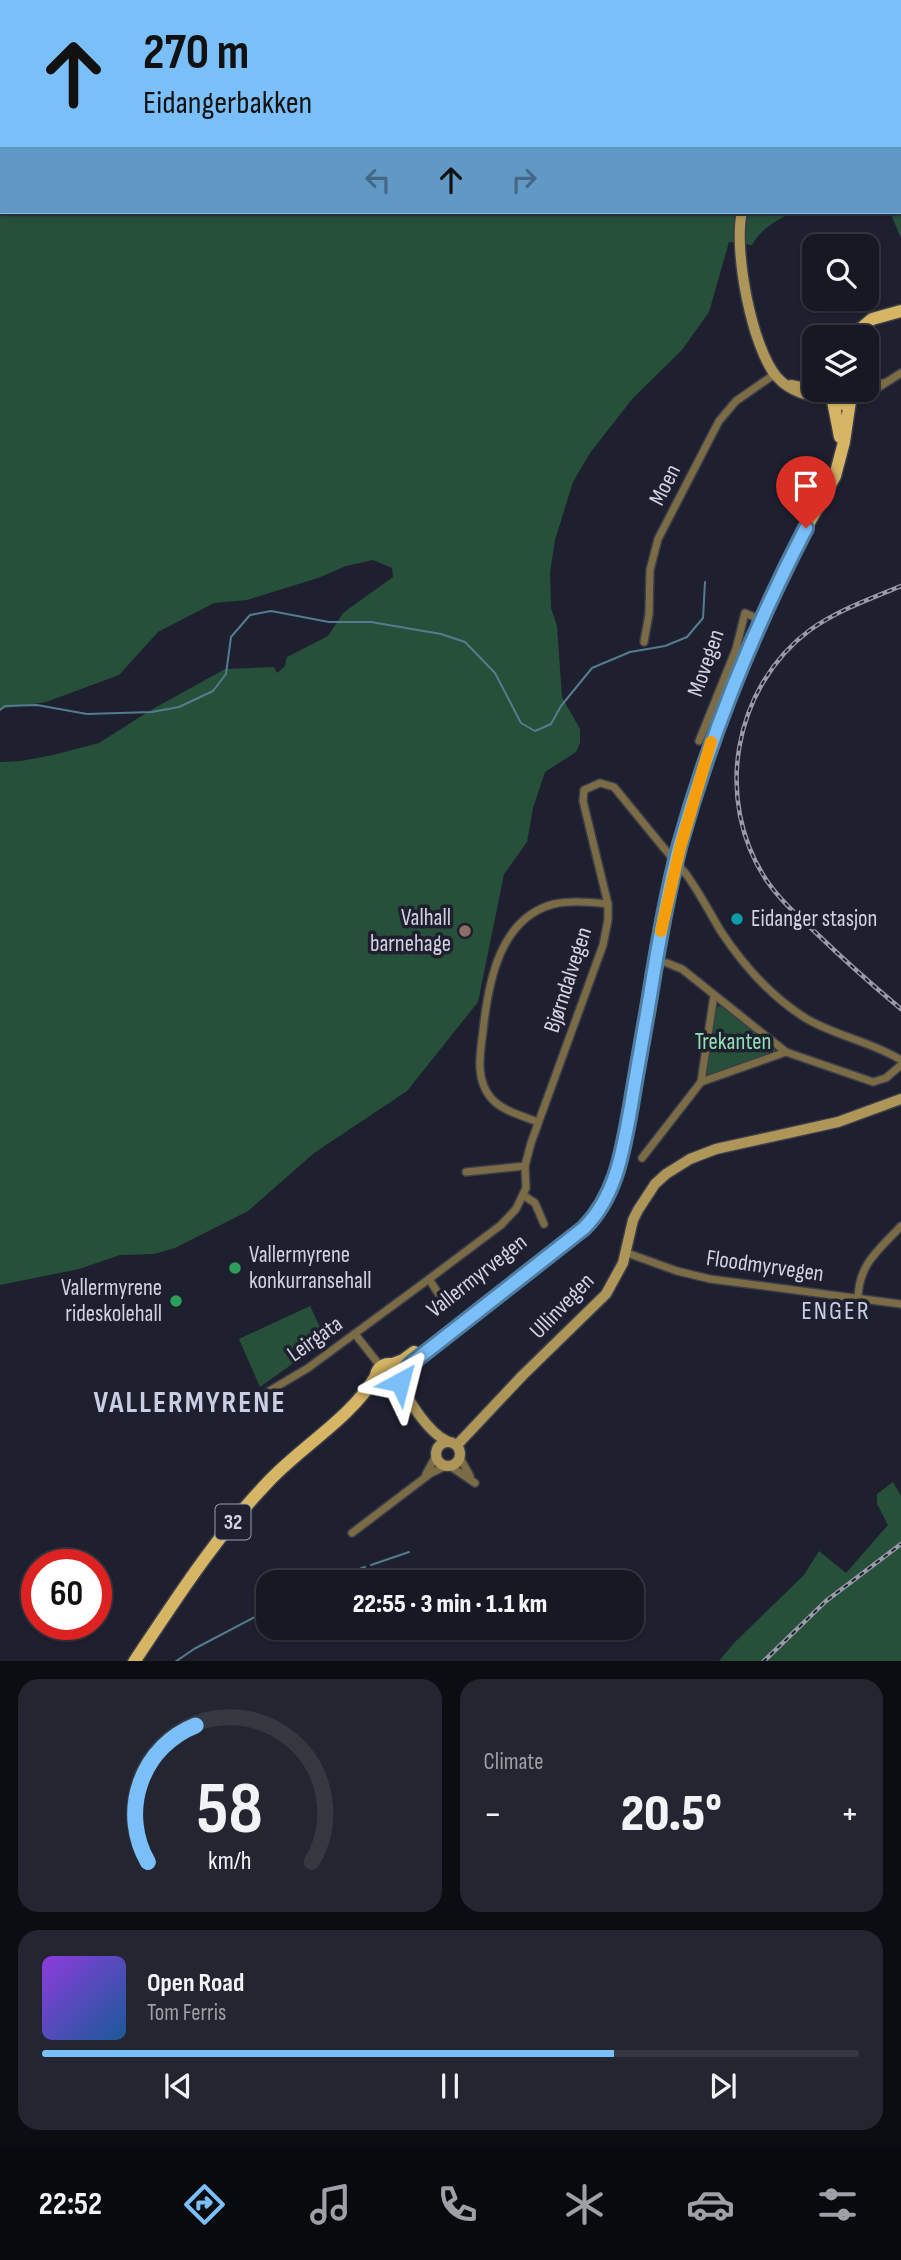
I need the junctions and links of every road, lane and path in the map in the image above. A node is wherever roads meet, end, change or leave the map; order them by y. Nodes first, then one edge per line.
1 (742, 214) edge
2 (901, 311) edge
3 (865, 325) edge
4 (901, 373) edge
5 (775, 374) junction
6 (884, 383) junction
7 (879, 384) edge
8 (788, 385) junction
9 (802, 385) edge
10 (879, 386) edge
11 (802, 393) edge
12 (833, 402) edge
13 (851, 402) edge
14 (841, 454) junction
15 (761, 620) junction
16 (644, 642) dead end
17 (699, 741) dead end
18 (608, 904) junction
19 (667, 963) dead end
20 (715, 995) junction
21 (786, 1052) junction
22 (901, 1063) edge
23 (701, 1082) junction
24 (901, 1099) edge
25 (538, 1122) junction
26 (642, 1158) dead end
27 (525, 1166) junction
28 (466, 1172) dead end
29 (523, 1195) junction
30 (588, 1219) junction
31 (544, 1224) dead end
32 (901, 1226) edge
33 (627, 1253) junction
34 (429, 1279) junction
35 (438, 1293) dead end
36 (859, 1298) junction
37 (901, 1304) edge
38 (355, 1334) junction
39 (382, 1369) junction
40 (395, 1385) junction
41 (254, 1400) dead end
42 (356, 1404) junction
43 (452, 1443) junction
44 (437, 1453) junction
45 (460, 1458) junction
46 (448, 1466) junction
47 (421, 1480) junction
48 (352, 1533) dead end
49 (134, 1661) edge

1 - 5 main road
2 - 3 main road
4 - 6 street
5 - 8 main road
5 - 16 street, Moen
6 - 7 street
6 - 10 street
8 - 9 main road
8 - 11 main road
12 - 14 main road, Movegen / 32
13 - 14 main road, Movegen / 32
14 - 15 main road, Movegen / 32
15 - 17 street, Movegen
15 - 30 main road, Movegen / 32
18 - 22 street, Bjørndalvegen, bridge
18 - 25 street, Bjørndalvegen
18 - 25 street
19 - 20 street
20 - 21 street
20 - 23 street
21 - 22 street
21 - 23 street
23 - 26 street
24 - 33 main road, Ullinvegen
25 - 27 street, Bjørndalvegen
27 - 28 street
27 - 29 street, Bjørndalvegen
29 - 31 street
29 - 34 street, Leirgata
30 - 39 main road, Vallermyrvegen / 32
30 - 40 main road, Vallermyrvegen / 32
32 - 36 street
33 - 36 street, Floodmyrvegen
33 - 43 main road, Ullinvegen
34 - 35 street
34 - 38 street, Leirgata
36 - 37 street, Floodmyrvegen
38 - 39 street
38 - 41 street, Leirgata
39 - 40 main road
39 - 40 main road
39 - 42 main road, Vallermyrvegen / 32
40 - 42 main road, Vallermyrvegen / 32
40 - 43 main road
40 - 44 main road
42 - 49 main road, Vallermyrvegen / 32
43 - 44 main road, Ullinvegen
43 - 45 main road
44 - 46 main road
44 - 47 street, Ullinvegen
45 - 46 main road
45 - 46 street
46 - 47 street
47 - 48 street

